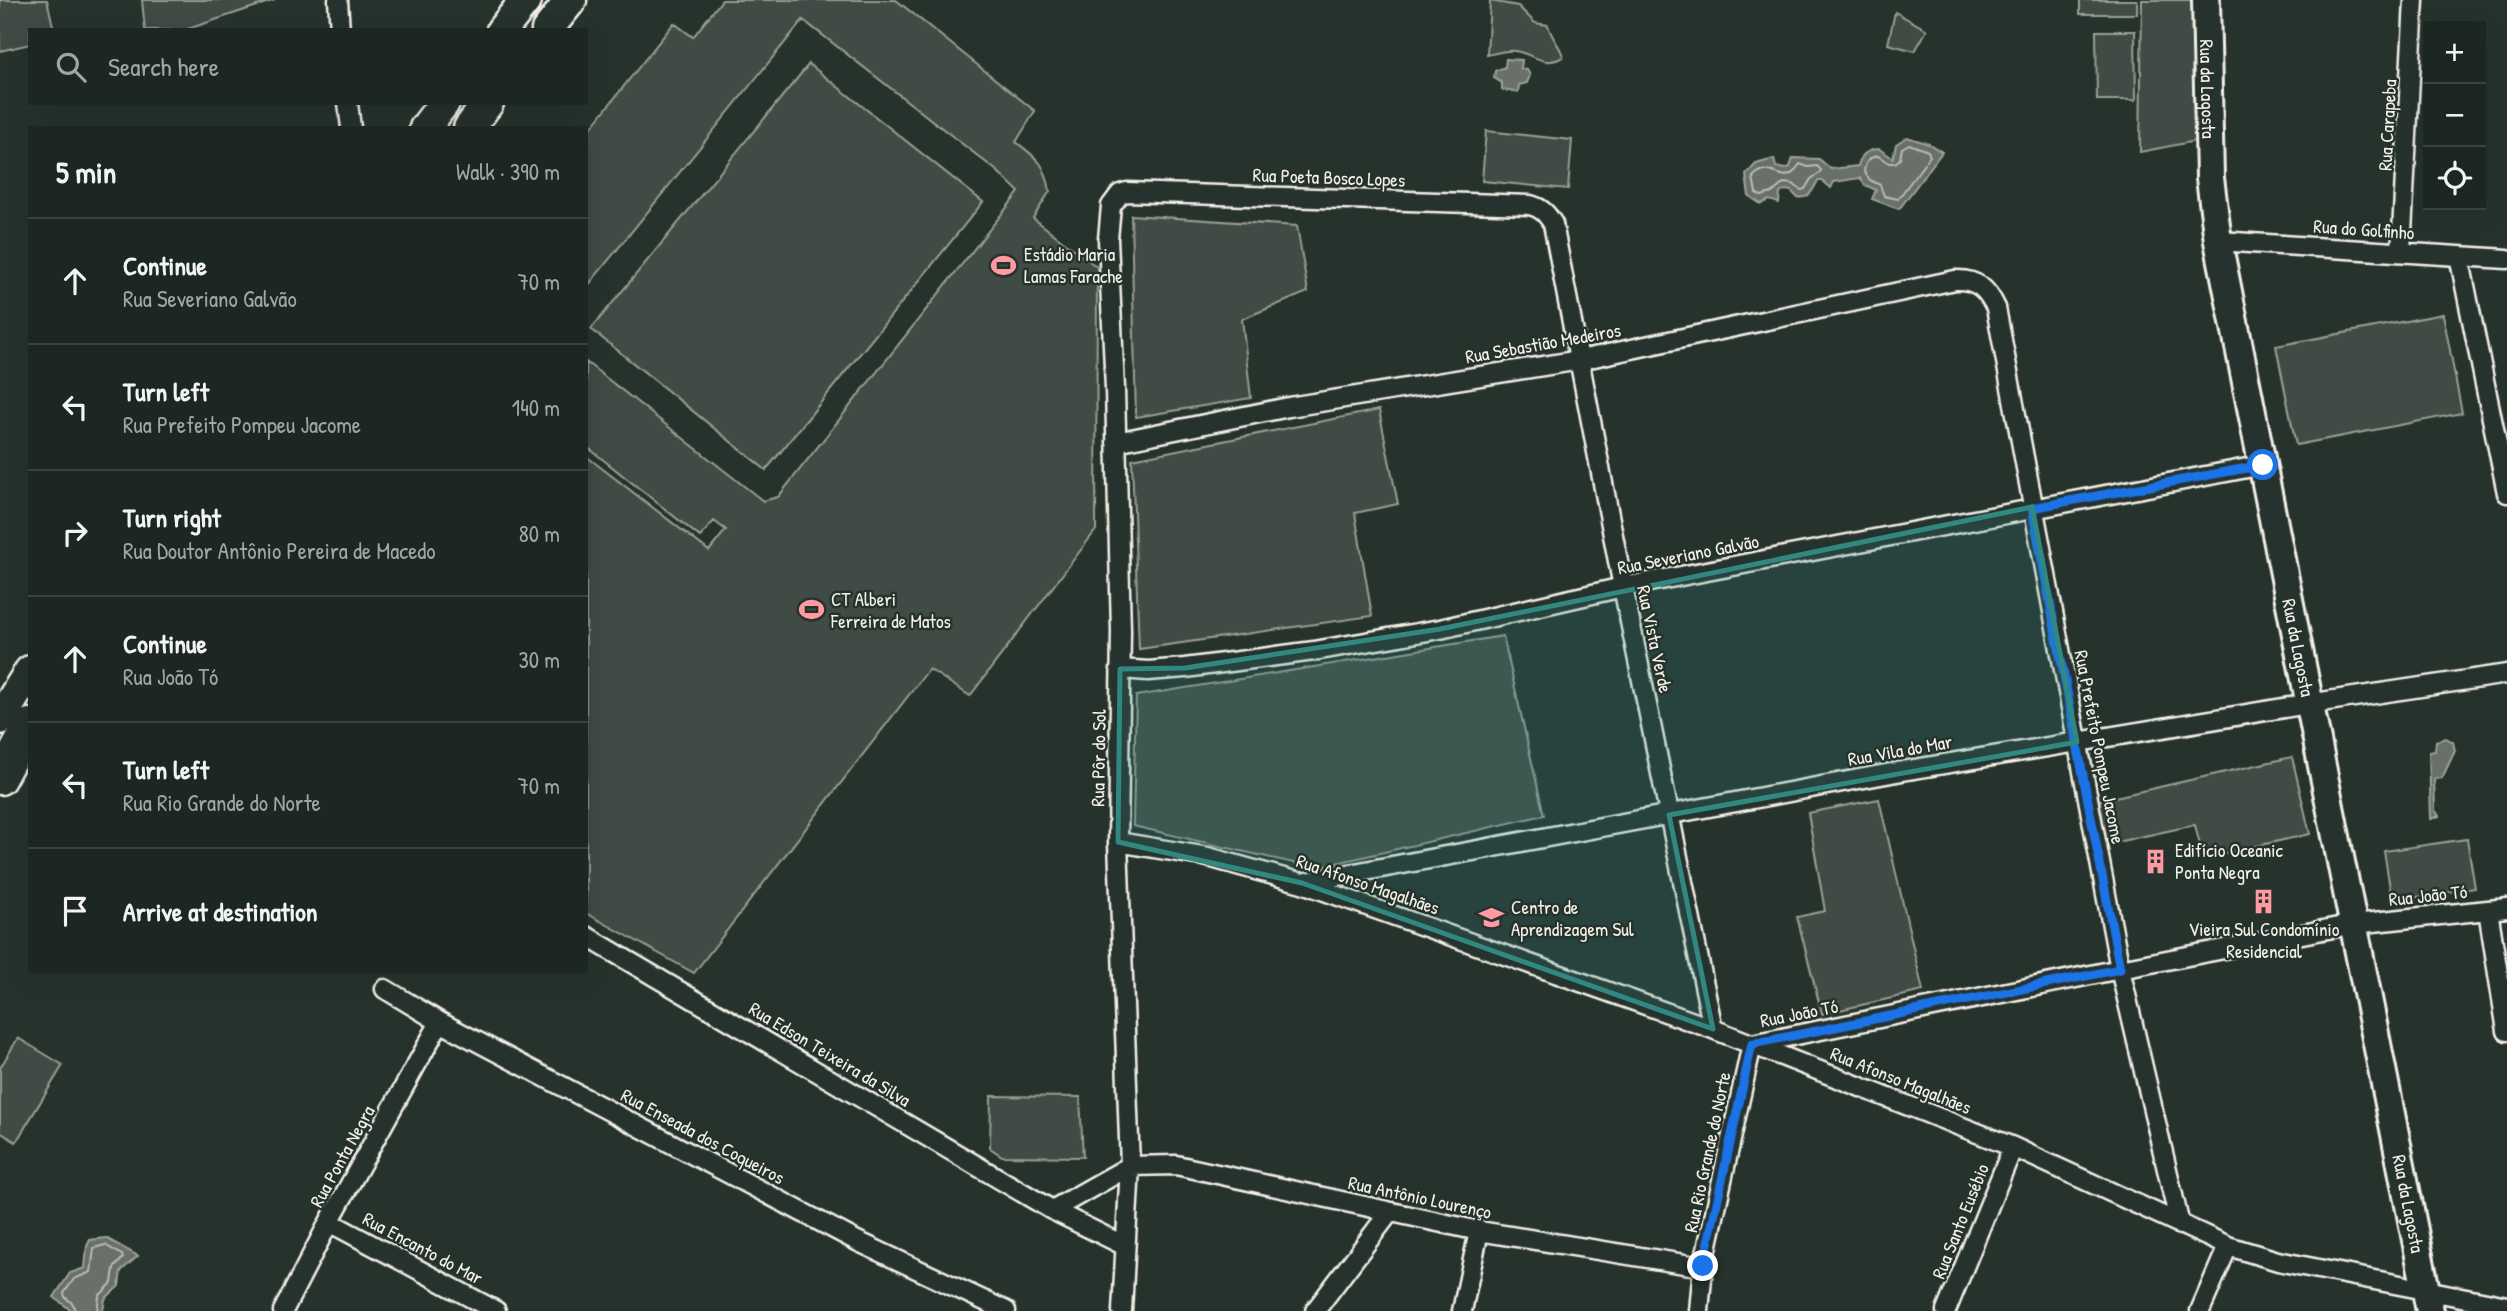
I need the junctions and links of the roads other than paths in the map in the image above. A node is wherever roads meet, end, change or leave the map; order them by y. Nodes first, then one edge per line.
1 (338, 0) edge
2 (526, 0) edge
3 (571, 0) edge
4 (2206, 0) edge
5 (2414, 0) edge
6 (340, 28) edge
7 (504, 28) edge
8 (549, 28) edge
9 (348, 105) edge
10 (442, 105) edge
11 (486, 105) edge
12 (351, 126) edge
13 (427, 126) edge
14 (471, 126) edge
15 (1111, 206) joint
16 (1548, 216) joint
17 (2218, 241) junction
18 (2401, 252) junction
19 (2459, 256) junction
20 (2507, 259) edge
21 (1975, 282) joint
22 (1580, 360) junction
23 (1116, 442) junction
24 (2263, 465) junction
25 (2507, 493) edge
26 (2032, 508) junction
27 (1623, 587) junction
28 (1120, 669) junction
29 (28, 674) edge
30 (2507, 674) edge
31 (2308, 704) junction
32 (0, 718) edge
33 (28, 728) edge
34 (2077, 742) junction
35 (0, 779) edge
36 (1669, 815) junction
37 (1118, 842) junction
38 (1302, 883) junction
39 (2507, 908) edge
40 (2488, 910) junction
41 (2354, 924) junction
42 (588, 937) edge
43 (2120, 969) junction
44 (385, 989) dead end
45 (440, 1022) junction
46 (1713, 1029) junction
47 (2507, 1031) edge
48 (1752, 1044) junction
49 (2013, 1147) junction
50 (1130, 1166) junction
51 (1052, 1210) junction
52 (1389, 1213) junction
53 (329, 1222) junction
54 (2180, 1226) junction
55 (1479, 1231) junction
56 (1125, 1246) junction
57 (2228, 1246) junction
58 (1703, 1266) junction
59 (2429, 1301) edge
60 (2507, 1306) edge
61 (283, 1311) edge
62 (496, 1311) edge
63 (1006, 1311) edge
64 (1122, 1311) edge
65 (1315, 1311) edge
66 (1462, 1311) edge
67 (1699, 1311) edge
68 (1946, 1311) edge
69 (2200, 1311) edge

1 - 6 street
2 - 7 main road
3 - 8 main road
4 - 17 street, Rua da Lagosta
5 - 18 street, Rua Carapeba
9 - 12 street
10 - 13 main road
11 - 14 main road
15 - 16 street, Rua Poeta Bosco Lopes
15 - 23 street, Rua Pôr do Sol
16 - 22 street, Rua Vista Verde
17 - 18 street, Rua do Golfinho
17 - 24 street, Rua da Lagosta
18 - 19 street, Rua do Golfinho
19 - 20 street, Rua do Golfinho
19 - 25 street
21 - 22 street, Rua Sebastião Medeiros
21 - 26 street, Rua Prefeito Pompeu Jacome
22 - 23 street, Rua Sebastião Medeiros
22 - 27 street, Rua Vista Verde
23 - 28 street, Rua Pôr do Sol
24 - 26 street, Rua Severiano Galvão
24 - 31 street, Rua da Lagosta
26 - 27 street, Rua Severiano Galvão
26 - 34 street, Rua Prefeito Pompeu Jacome
27 - 28 street, Rua Severiano Galvão
27 - 36 street, Rua Vista Verde
28 - 37 street, Rua Pôr do Sol
29 - 32 main road
30 - 31 street, Rua Vila do Mar
31 - 34 street, Rua Vila do Mar
31 - 41 street, Rua da Lagosta
33 - 35 main road
34 - 36 street, Rua Vila do Mar
34 - 43 street, Rua Prefeito Pompeu Jacome
36 - 38 street, Rua Vila do Mar
36 - 46 street, Rua Vista Verde
37 - 38 street, Rua Afonso Magalhães
37 - 50 street, Rua Pôr do Sol
38 - 46 street, Rua Afonso Magalhães
39 - 40 street, Rua João Tó
40 - 41 street, Rua João Tó
40 - 47 street
41 - 43 street, Rua João Tó
41 - 59 street, Rua da Lagosta
42 - 51 street, Rua Edson Teixeira da Silva
43 - 48 street, Rua João Tó
43 - 54 street, Rua Prefeito Pompeu Jacome
44 - 45 street, Rua Enseada dos Coqueiros
45 - 53 street, Rua Ponta Negra
45 - 63 street, Rua Enseada dos Coqueiros
46 - 48 street, Rua Afonso Magalhães
48 - 49 street, Rua Afonso Magalhães
48 - 58 street, Rua Rio Grande do Norte
49 - 54 street, Rua Afonso Magalhães
49 - 68 street, Rua Santo Eusébio
50 - 51 street
50 - 52 street, Rua Antônio Lourenço
50 - 56 street, Rua Pôr do Sol
51 - 56 street, Rua Edson Teixeira da Silva
52 - 55 street, Rua Antônio Lourenço
52 - 65 street
53 - 61 street, Rua Ponta Negra
53 - 62 street, Rua Encanto do Mar
54 - 57 street, Rua Afonso Magalhães
55 - 58 street, Rua Antônio Lourenço
55 - 66 street
56 - 64 street, Rua Pôr do Sol
57 - 59 street, Rua Afonso Magalhães
57 - 69 street
58 - 67 street, Rua Rio Grande do Norte
59 - 60 street, Rua Afonso Magalhães

